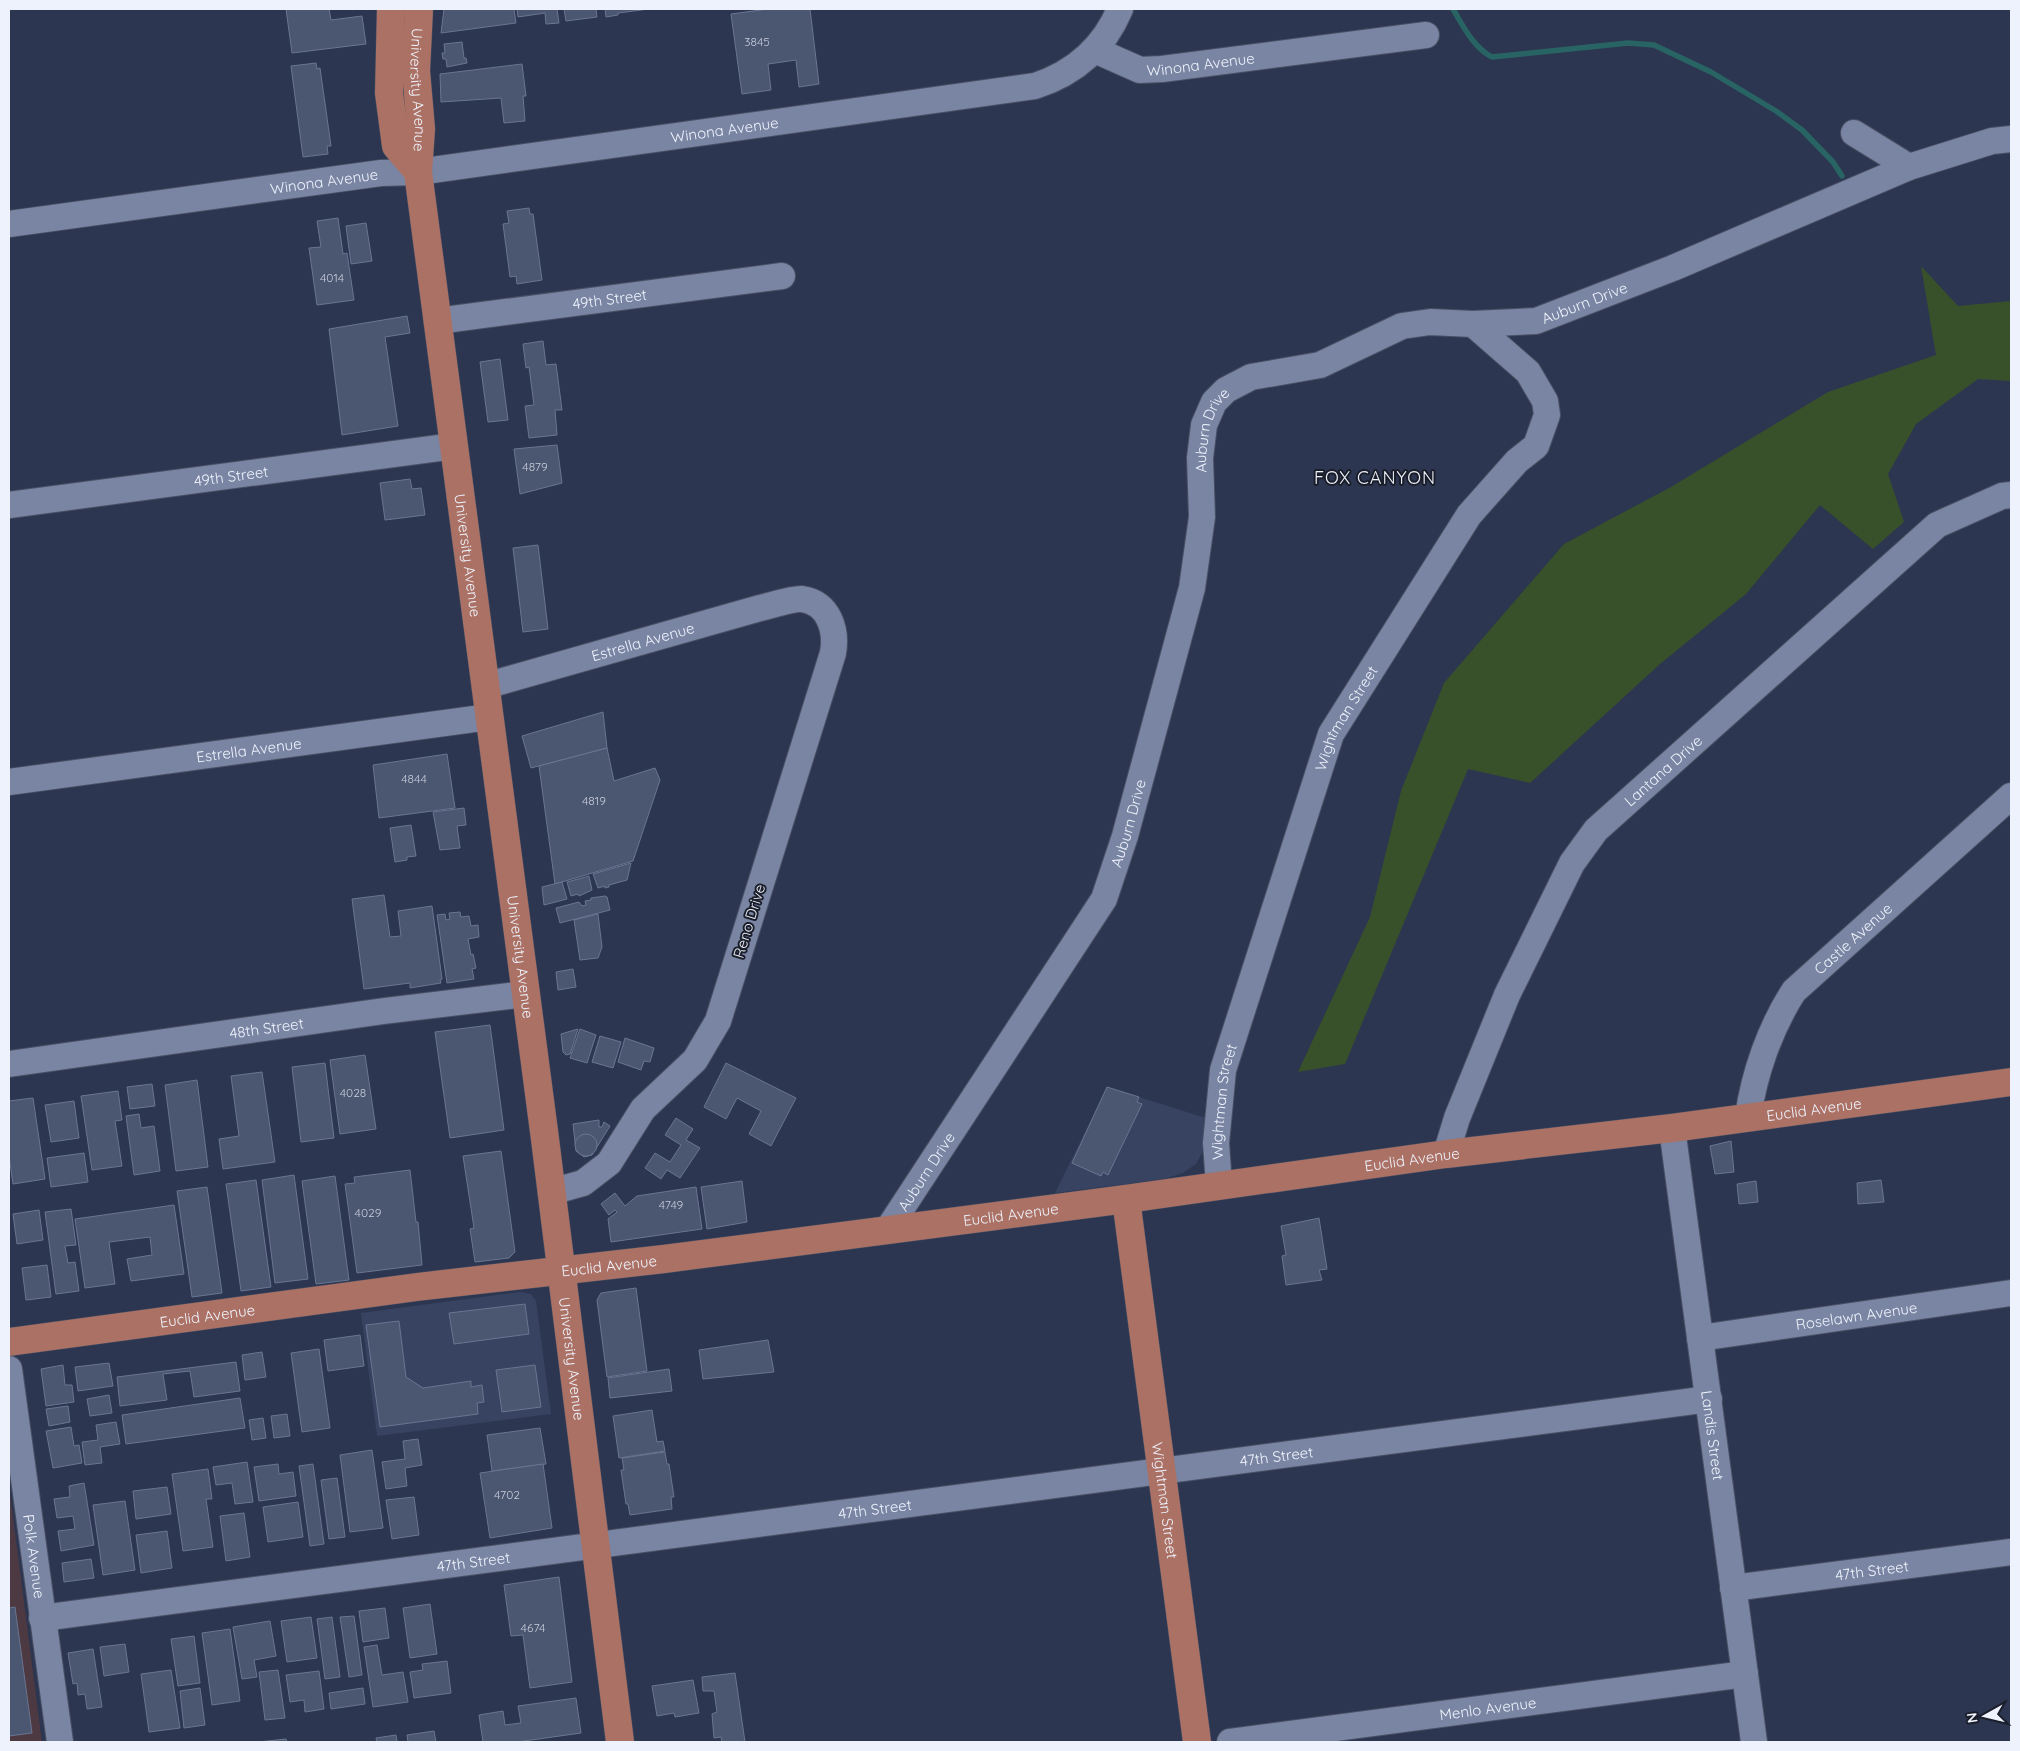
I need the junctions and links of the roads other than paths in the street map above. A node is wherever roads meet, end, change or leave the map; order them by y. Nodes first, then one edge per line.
1 (419, 9) edge
2 (1120, 9) edge
3 (390, 10) edge
4 (1426, 35) dead end
5 (1095, 50) junction
6 (416, 71) junction
7 (1854, 133) dead end
8 (2011, 139) edge
9 (1909, 167) junction
10 (418, 172) junction
11 (9, 224) edge
12 (782, 276) dead end
13 (438, 321) junction
14 (1473, 324) junction
15 (454, 446) junction
16 (2011, 495) edge
17 (9, 505) edge
18 (801, 599) joint
19 (485, 686) junction
20 (489, 717) junction
21 (9, 782) edge
22 (2011, 796) edge
23 (525, 994) junction
24 (9, 1064) edge
25 (2011, 1082) edge
26 (1748, 1117) junction
27 (1672, 1128) junction
28 (1446, 1154) junction
29 (1219, 1185) junction
30 (551, 1192) junction
31 (1126, 1199) junction
32 (888, 1229) junction
33 (561, 1271) junction
34 (2011, 1293) edge
35 (1700, 1338) junction
36 (9, 1342) edge
37 (9, 1369) edge
38 (1709, 1399) junction
39 (1162, 1471) junction
40 (595, 1545) junction
41 (2011, 1552) edge
42 (1733, 1588) junction
43 (42, 1618) junction
44 (1745, 1674) junction
45 (60, 1742) edge
46 (620, 1742) edge
47 (1197, 1742) edge
48 (1230, 1742) edge
49 (1754, 1742) edge

1 - 6 main road, University Avenue
2 - 5 street
3 - 6 main road
3 - 10 main road, University Avenue
4 - 5 street, Winona Avenue
5 - 10 street, Winona Avenue
6 - 10 main road, University Avenue
7 - 9 street
8 - 9 street, Auburn Drive
9 - 14 street, Auburn Drive
10 - 11 street, Winona Avenue
10 - 13 main road, University Avenue
12 - 13 street, 49th Street
13 - 15 main road, University Avenue
14 - 29 street, Wightman Street
14 - 32 street, Auburn Drive
15 - 17 street, 49th Street
15 - 19 main road, University Avenue
16 - 28 street, Lantana Drive
18 - 19 street, Estrella Avenue
18 - 30 street, Reno Drive
19 - 20 main road, University Avenue
20 - 21 street, Estrella Avenue
20 - 23 main road, University Avenue
22 - 26 street, Castle Avenue
23 - 24 street, 48th Street
23 - 30 main road, University Avenue
25 - 26 main road, Euclid Avenue
26 - 27 main road, Euclid Avenue
27 - 28 main road, Euclid Avenue
27 - 35 street, Landis Street
28 - 29 main road, Euclid Avenue
29 - 31 main road, Euclid Avenue
30 - 33 main road, University Avenue
31 - 32 main road, Euclid Avenue
31 - 39 main road, Wightman Street
32 - 33 main road, Euclid Avenue
33 - 36 main road, Euclid Avenue
33 - 40 main road, University Avenue
34 - 35 street, Roselawn Avenue
35 - 38 street, Landis Street
37 - 43 street, Polk Avenue
38 - 39 street, 47th Street
38 - 42 street, Landis Street
39 - 40 street, 47th Street
39 - 47 main road, Wightman Street
40 - 43 street, 47th Street
40 - 46 main road, University Avenue
41 - 42 street, 47th Street
42 - 44 street, Landis Street
43 - 45 street, Polk Avenue
44 - 48 street, Menlo Avenue
44 - 49 street, Landis Street

